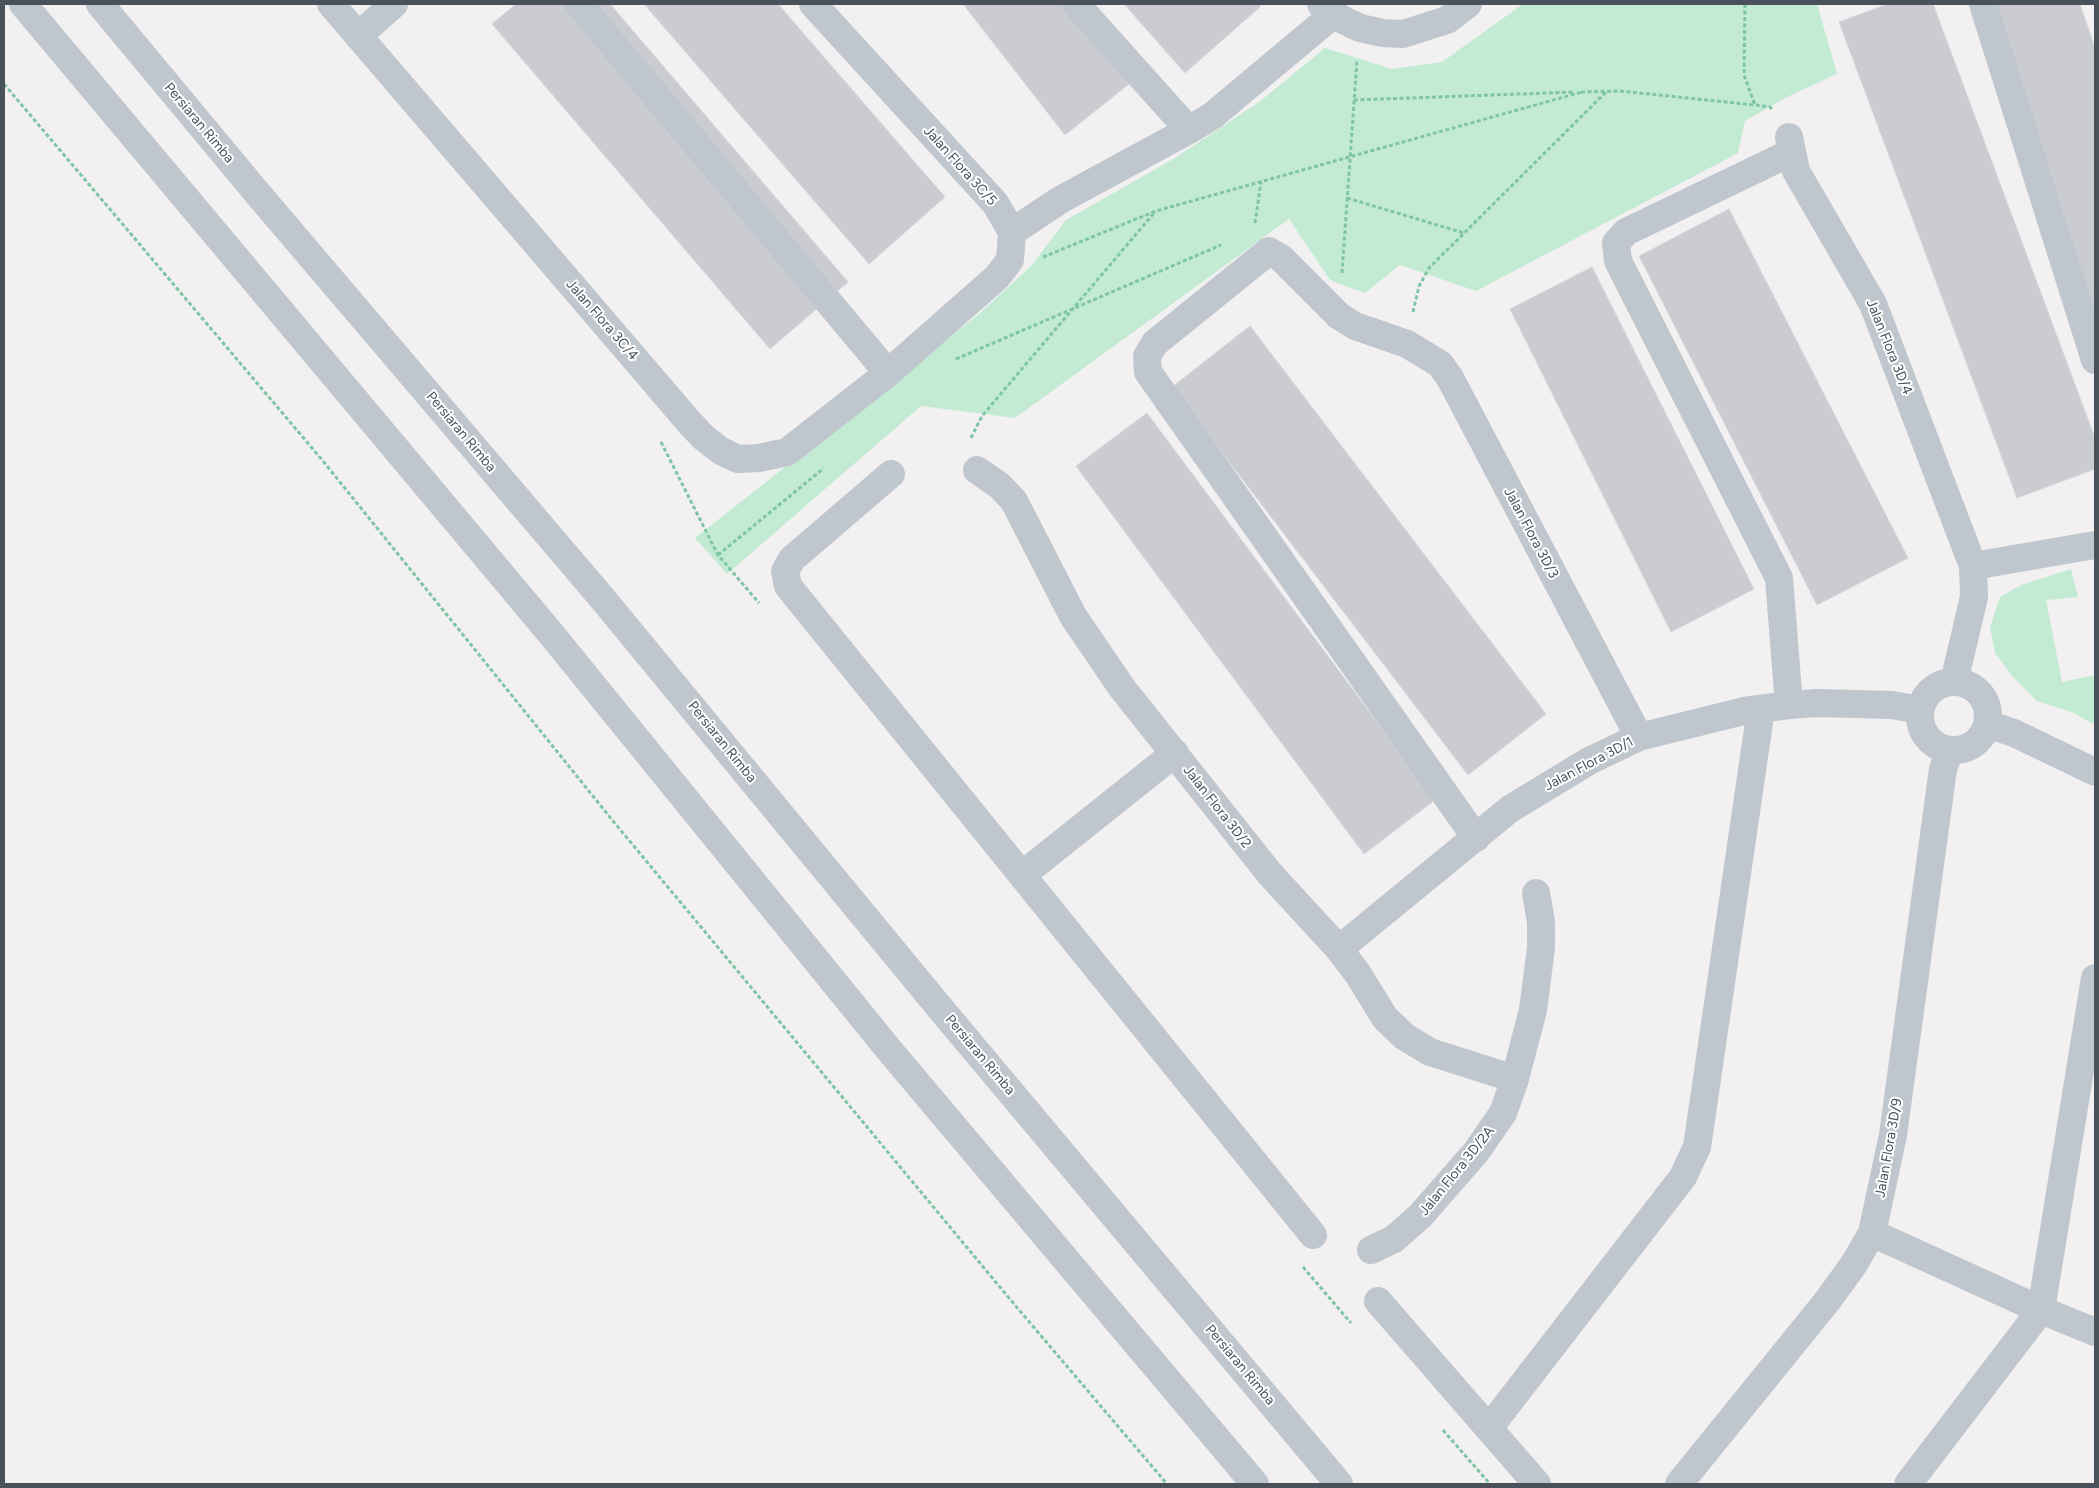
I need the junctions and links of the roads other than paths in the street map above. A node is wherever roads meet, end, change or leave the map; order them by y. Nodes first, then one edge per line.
1 (23, 4) edge
2 (100, 4) edge
3 (331, 4) edge
4 (394, 4) edge
5 (579, 4) edge
6 (813, 4) edge
7 (1076, 4) edge
8 (1468, 4) edge
9 (1983, 4) edge
10 (1327, 9) edge
11 (358, 36) junction
12 (1190, 130) junction
13 (1012, 232) junction
14 (2095, 360) edge
15 (888, 373) junction
16 (977, 470) road end
17 (891, 474) dead end
18 (2095, 546) edge
19 (1973, 566) junction
20 (1954, 682) junction
21 (1789, 705) junction
22 (1761, 709) junction
23 (1920, 710) junction
24 (1987, 724) junction
25 (1639, 737) junction
26 (1950, 750) junction
27 (1175, 753) junction
28 (2095, 772) edge
29 (1476, 838) junction
30 (1022, 875) junction
31 (1536, 893) dead end
32 (1339, 949) junction
33 (2095, 978) edge
34 (1515, 1079) junction
35 (1872, 1233) junction
36 (1313, 1235) dead end
37 (1371, 1250) dead end
38 (1378, 1301) dead end
39 (2041, 1310) junction
40 (2095, 1332) edge
41 (1489, 1428) junction
42 (1255, 1484) edge
43 (1339, 1484) edge
44 (1537, 1484) edge
45 (1679, 1484) edge
46 (1908, 1484) edge

1 - 42 street
2 - 43 street, Persiaran Rimba
3 - 11 street, Jalan Flora 3C/4
4 - 11 street
5 - 15 street
6 - 13 street, Jalan Flora 3C/5
7 - 12 street
8 - 10 street
9 - 14 street
10 - 12 street
11 - 15 street, Jalan Flora 3C/4
12 - 13 street
13 - 15 street
16 - 27 street, Jalan Flora 3D/2
17 - 30 street
18 - 19 street
19 - 20 street, Jalan Flora 3D/4
19 - 21 street, Jalan Flora 3D/4
20 - 23 street
20 - 24 street
21 - 22 street, Jalan Flora 3D/1
21 - 23 street, Jalan Flora 3D/1
22 - 25 street, Jalan Flora 3D/1
22 - 41 street
23 - 26 street
24 - 26 street
24 - 28 street
25 - 29 street, Jalan Flora 3D/1
25 - 29 street, Jalan Flora 3D/3
26 - 35 street, Jalan Flora 3D/9
27 - 30 street
27 - 32 street, Jalan Flora 3D/2
29 - 32 street, Jalan Flora 3D/1
30 - 36 street
31 - 34 street, Jalan Flora 3D/2A
32 - 34 street, Jalan Flora 3D/2
33 - 39 street
34 - 37 street, Jalan Flora 3D/2A
35 - 39 street
35 - 45 street, Jalan Flora 3D/9
38 - 41 street
39 - 40 street
39 - 46 street
41 - 44 street

